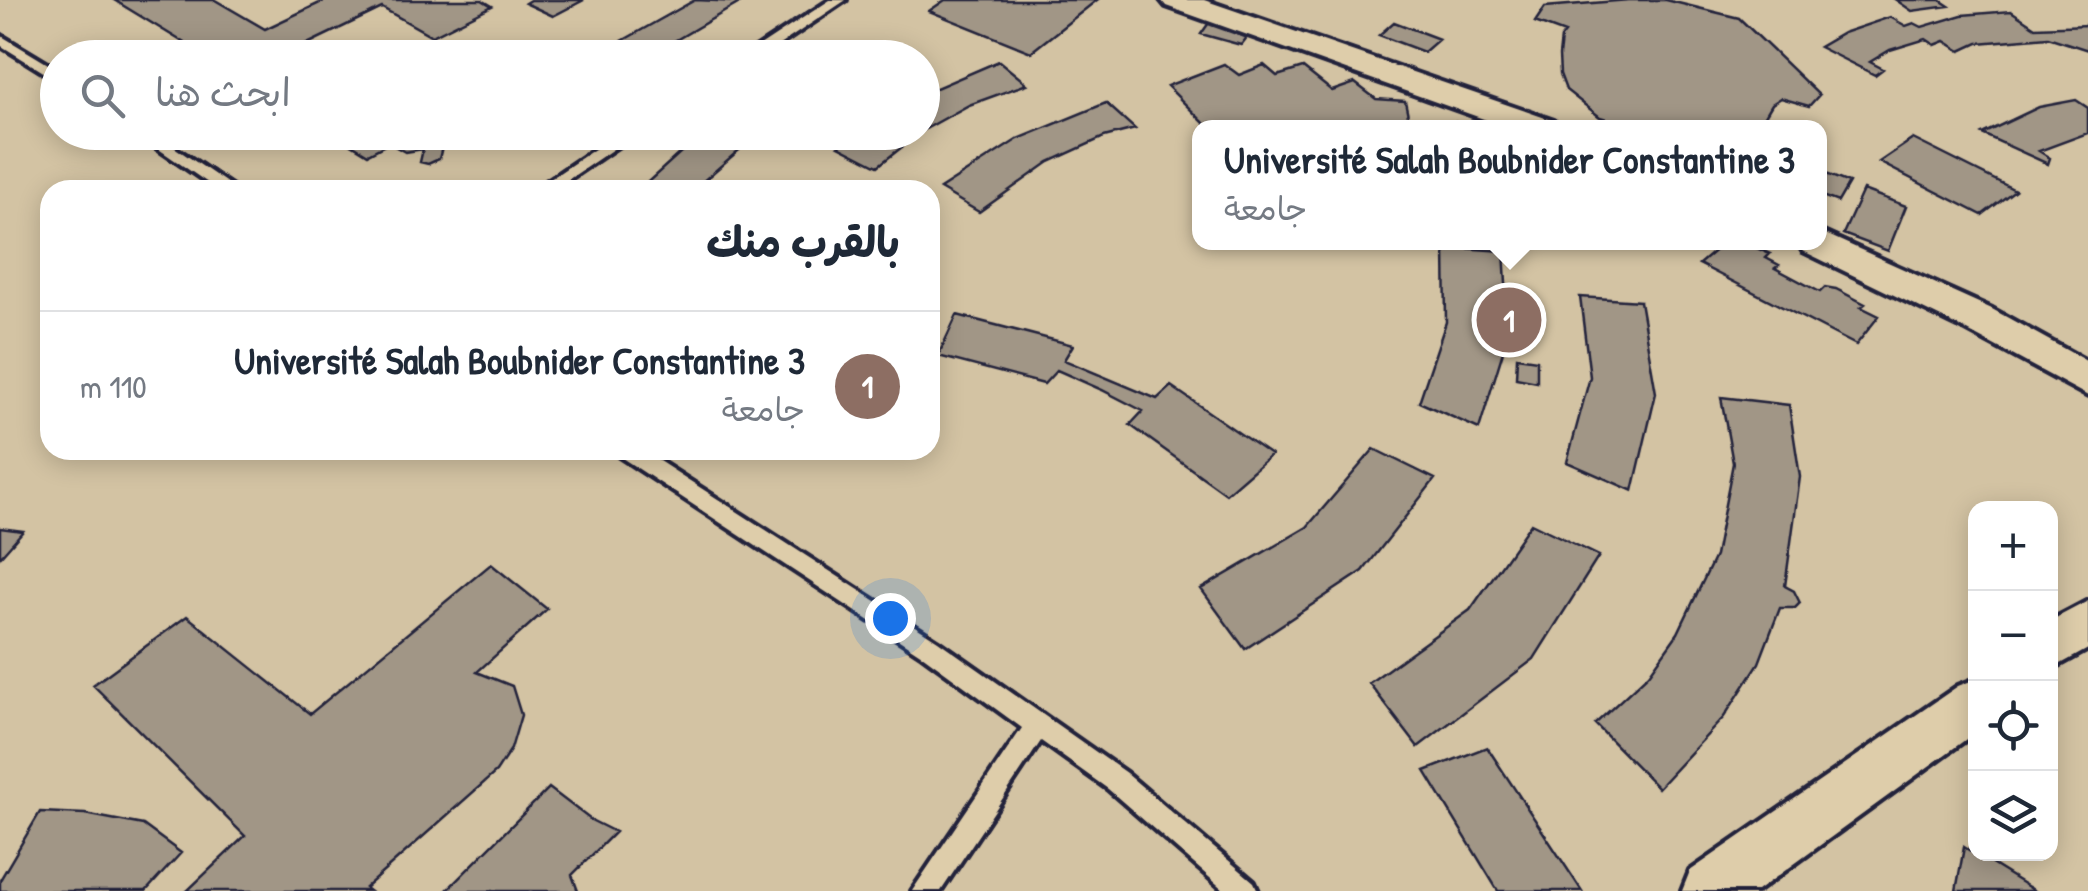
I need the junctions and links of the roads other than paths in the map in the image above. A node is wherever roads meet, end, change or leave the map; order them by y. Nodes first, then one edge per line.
1 (838, 0) edge
2 (1176, 0) edge
3 (0, 40) edge
4 (777, 40) edge
5 (40, 66) edge
6 (1519, 120) edge
7 (168, 150) edge
8 (604, 150) edge
9 (214, 180) edge
10 (558, 180) edge
11 (1827, 247) edge
12 (2088, 380) edge
13 (641, 460) edge
14 (2088, 622) edge
15 (2058, 643) edge
16 (1968, 708) edge
17 (1038, 725) junction
18 (925, 891) edge
19 (1245, 891) edge
20 (1710, 891) edge

1 - 4 lane
2 - 6 street
3 - 5 lane
7 - 9 lane
8 - 10 lane
11 - 12 street
13 - 17 lane
14 - 15 street
16 - 20 street
17 - 18 lane
17 - 19 lane

